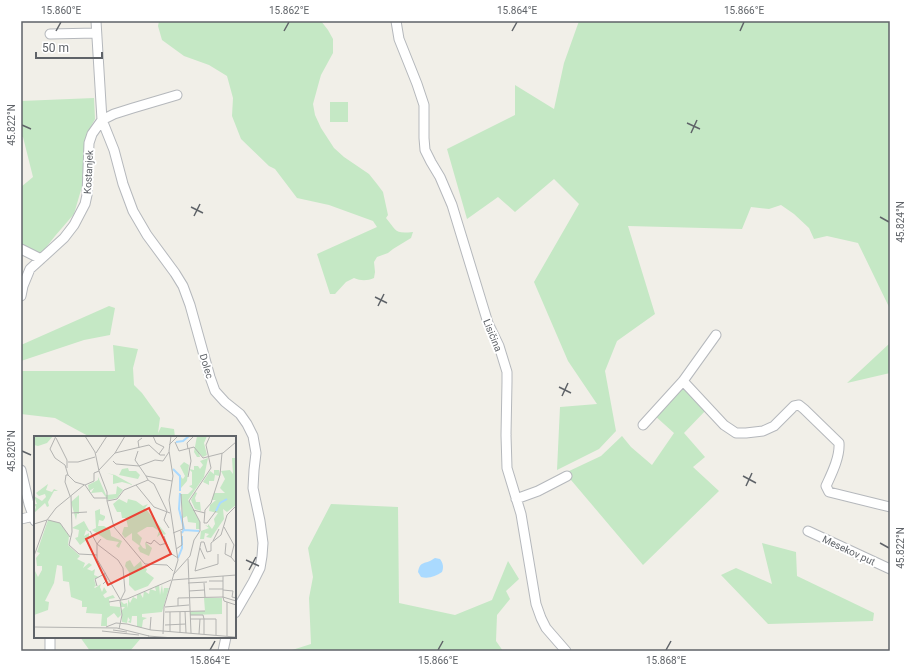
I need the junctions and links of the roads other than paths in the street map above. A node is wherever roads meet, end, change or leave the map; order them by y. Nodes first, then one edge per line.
1 (96, 21) edge
2 (396, 21) edge
3 (96, 33) junction
4 (50, 34) dead end
5 (177, 95) dead end
6 (102, 120) junction
7 (21, 249) edge
8 (41, 258) junction
9 (21, 296) edge
10 (716, 335) dead end
11 (683, 381) junction
12 (643, 425) dead end
13 (21, 470) edge
14 (567, 476) dead end
15 (516, 499) junction
16 (32, 504) edge
17 (890, 507) edge
18 (34, 518) edge
19 (21, 519) edge
20 (808, 531) dead end
21 (890, 569) edge
22 (236, 611) edge
23 (50, 638) edge
24 (226, 638) edge
25 (50, 651) edge
26 (223, 651) edge
27 (566, 651) edge

1 - 3 street, Dolec
2 - 15 street, Lisičina
3 - 4 street
3 - 6 street, Dolec
5 - 6 street
6 - 8 street, Kostanjek
6 - 22 street, Dolec
7 - 8 street
8 - 9 street, Kostanjek
10 - 11 street
11 - 12 street
11 - 17 street
13 - 16 street
14 - 15 street
15 - 27 street, Lisičina
16 - 18 street
18 - 19 street
20 - 21 street, Mesekov put
23 - 25 street
24 - 26 street

